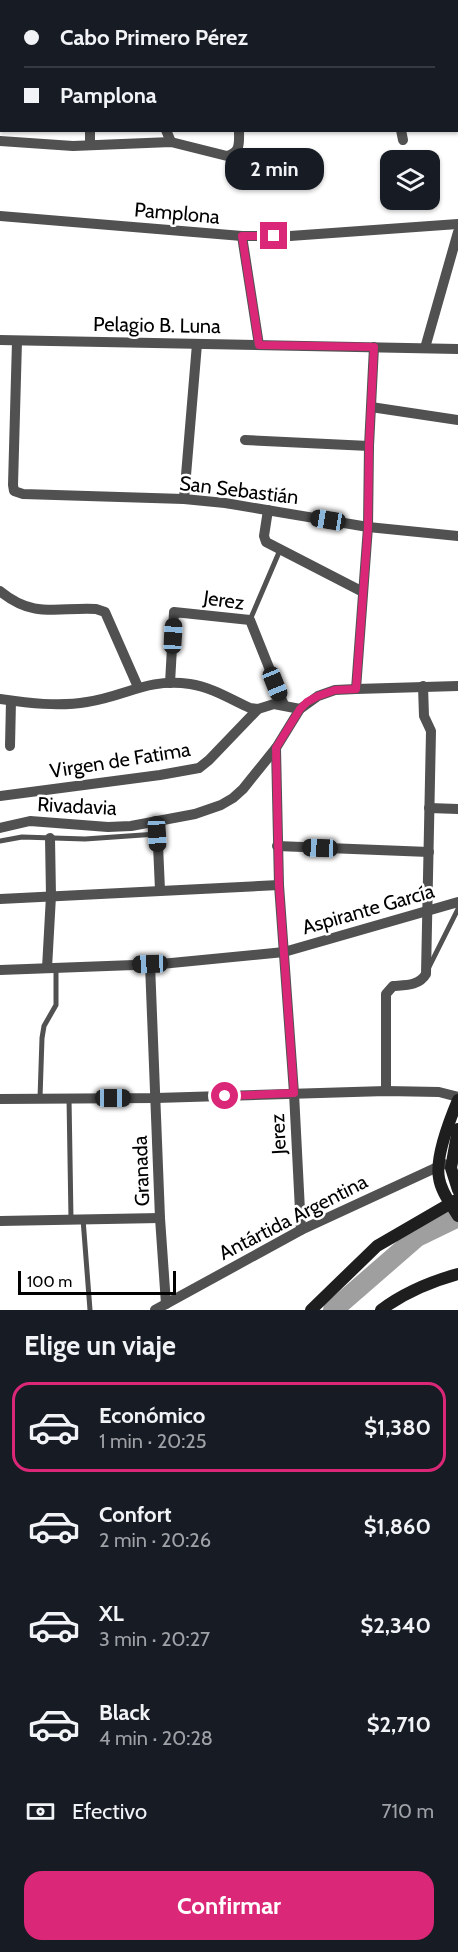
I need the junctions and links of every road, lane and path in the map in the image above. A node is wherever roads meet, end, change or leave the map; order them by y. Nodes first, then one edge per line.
1 (90, 132) edge
2 (167, 132) edge
3 (239, 132) edge
4 (0, 141) edge
5 (171, 142) junction
6 (90, 146) junction
7 (0, 216) edge
8 (458, 224) edge
9 (458, 232) edge
10 (242, 236) junction
11 (0, 340) edge
12 (17, 341) junction
13 (197, 344) junction
14 (259, 345) junction
15 (374, 347) junction
16 (426, 348) junction
17 (458, 349) edge
18 (371, 406) junction
19 (458, 420) edge
20 (246, 440) dead end
21 (369, 446) junction
22 (184, 499) junction
23 (268, 510) junction
24 (368, 527) junction
25 (458, 536) edge
26 (279, 550) junction
27 (0, 591) edge
28 (363, 592) junction
29 (250, 620) junction
30 (170, 683) junction
31 (423, 686) junction
32 (458, 686) edge
33 (138, 687) junction
34 (356, 689) junction
35 (5, 700) edge
36 (284, 705) junction
37 (258, 709) junction
38 (300, 709) junction
39 (10, 746) dead end
40 (276, 748) junction
41 (0, 796) edge
42 (429, 808) junction
43 (458, 809) edge
44 (0, 828) edge
45 (157, 828) junction
46 (50, 838) junction
47 (0, 841) edge
48 (277, 846) junction
49 (429, 852) junction
50 (279, 885) junction
51 (160, 890) junction
52 (51, 896) junction
53 (0, 899) edge
54 (458, 902) edge
55 (458, 909) edge
56 (427, 911) junction
57 (284, 952) junction
58 (150, 964) junction
59 (51, 968) junction
60 (0, 970) edge
61 (426, 974) junction
62 (386, 1091) junction
63 (294, 1093) junction
64 (40, 1098) junction
65 (69, 1098) junction
66 (156, 1098) junction
67 (458, 1098) edge
68 (0, 1099) edge
69 (458, 1129) edge
70 (451, 1162) junction
71 (438, 1166) junction
72 (458, 1190) edge
73 (456, 1208) edge
74 (160, 1218) junction
75 (71, 1219) junction
76 (83, 1219) junction
77 (0, 1221) edge
78 (301, 1230) junction
79 (458, 1274) edge
80 (166, 1304) junction
81 (90, 1310) edge
82 (155, 1310) edge
83 (311, 1310) edge
84 (381, 1310) edge

1 - 6 street
2 - 5 street
3 - 5 street
4 - 6 street
5 - 6 street
7 - 10 street, Pamplona
8 - 10 street, Pamplona
9 - 16 street
10 - 14 street
11 - 12 street, Pelagio B. Luna
12 - 13 street, Pelagio B. Luna
12 - 22 street, San Sebastián
13 - 14 street, Pelagio B. Luna
13 - 22 street
14 - 15 street, Pelagio B. Luna
15 - 16 street, Pelagio B. Luna
15 - 18 street
16 - 17 street, Pelagio B. Luna
18 - 19 street
18 - 21 street
20 - 21 street
21 - 24 street
22 - 23 street, San Sebastián
23 - 24 street, San Sebastián
23 - 26 street
24 - 25 street, San Sebastián
24 - 28 street
26 - 28 street
26 - 29 lane
27 - 33 street
28 - 34 street
29 - 30 street, Jerez
29 - 36 street, Jerez
30 - 33 street
30 - 37 street
31 - 32 street, Rivadavia
31 - 34 street, Rivadavia
31 - 42 street
33 - 35 street
34 - 38 street, Rivadavia
35 - 39 street
36 - 37 street
36 - 38 street
37 - 41 street, Virgen de Fatima
38 - 40 street, Rivadavia
40 - 45 street, Rivadavia
40 - 48 street, Jerez
42 - 43 street
42 - 49 street
44 - 45 street, Rivadavia
45 - 46 lane
45 - 51 street
46 - 47 lane
46 - 52 street
48 - 49 street
48 - 50 street, Jerez
49 - 56 street
50 - 51 street
50 - 57 street, Jerez
51 - 52 street
52 - 53 street
52 - 59 street
54 - 56 street, Aspirante García
55 - 61 lane
56 - 57 street, Aspirante García
56 - 61 street
57 - 58 street, Aspirante García
57 - 63 street, Jerez
58 - 59 street, Aspirante García
58 - 66 street, Granada
59 - 60 street, Aspirante García
59 - 64 lane
61 - 62 street
62 - 63 street
62 - 67 street
63 - 66 street
63 - 78 street, Jerez
64 - 65 street
64 - 68 street
65 - 66 street
65 - 75 lane
66 - 74 street, Granada
67 - 71 street
69 - 70 street
70 - 71 street, Antártida Argentina
70 - 72 street
71 - 73 street
71 - 78 street, Antártida Argentina
73 - 83 street
74 - 76 street
74 - 80 street, Granada
75 - 76 street
75 - 77 street
76 - 81 lane
78 - 80 street, Antártida Argentina
79 - 84 street
80 - 82 street, Antártida Argentina

